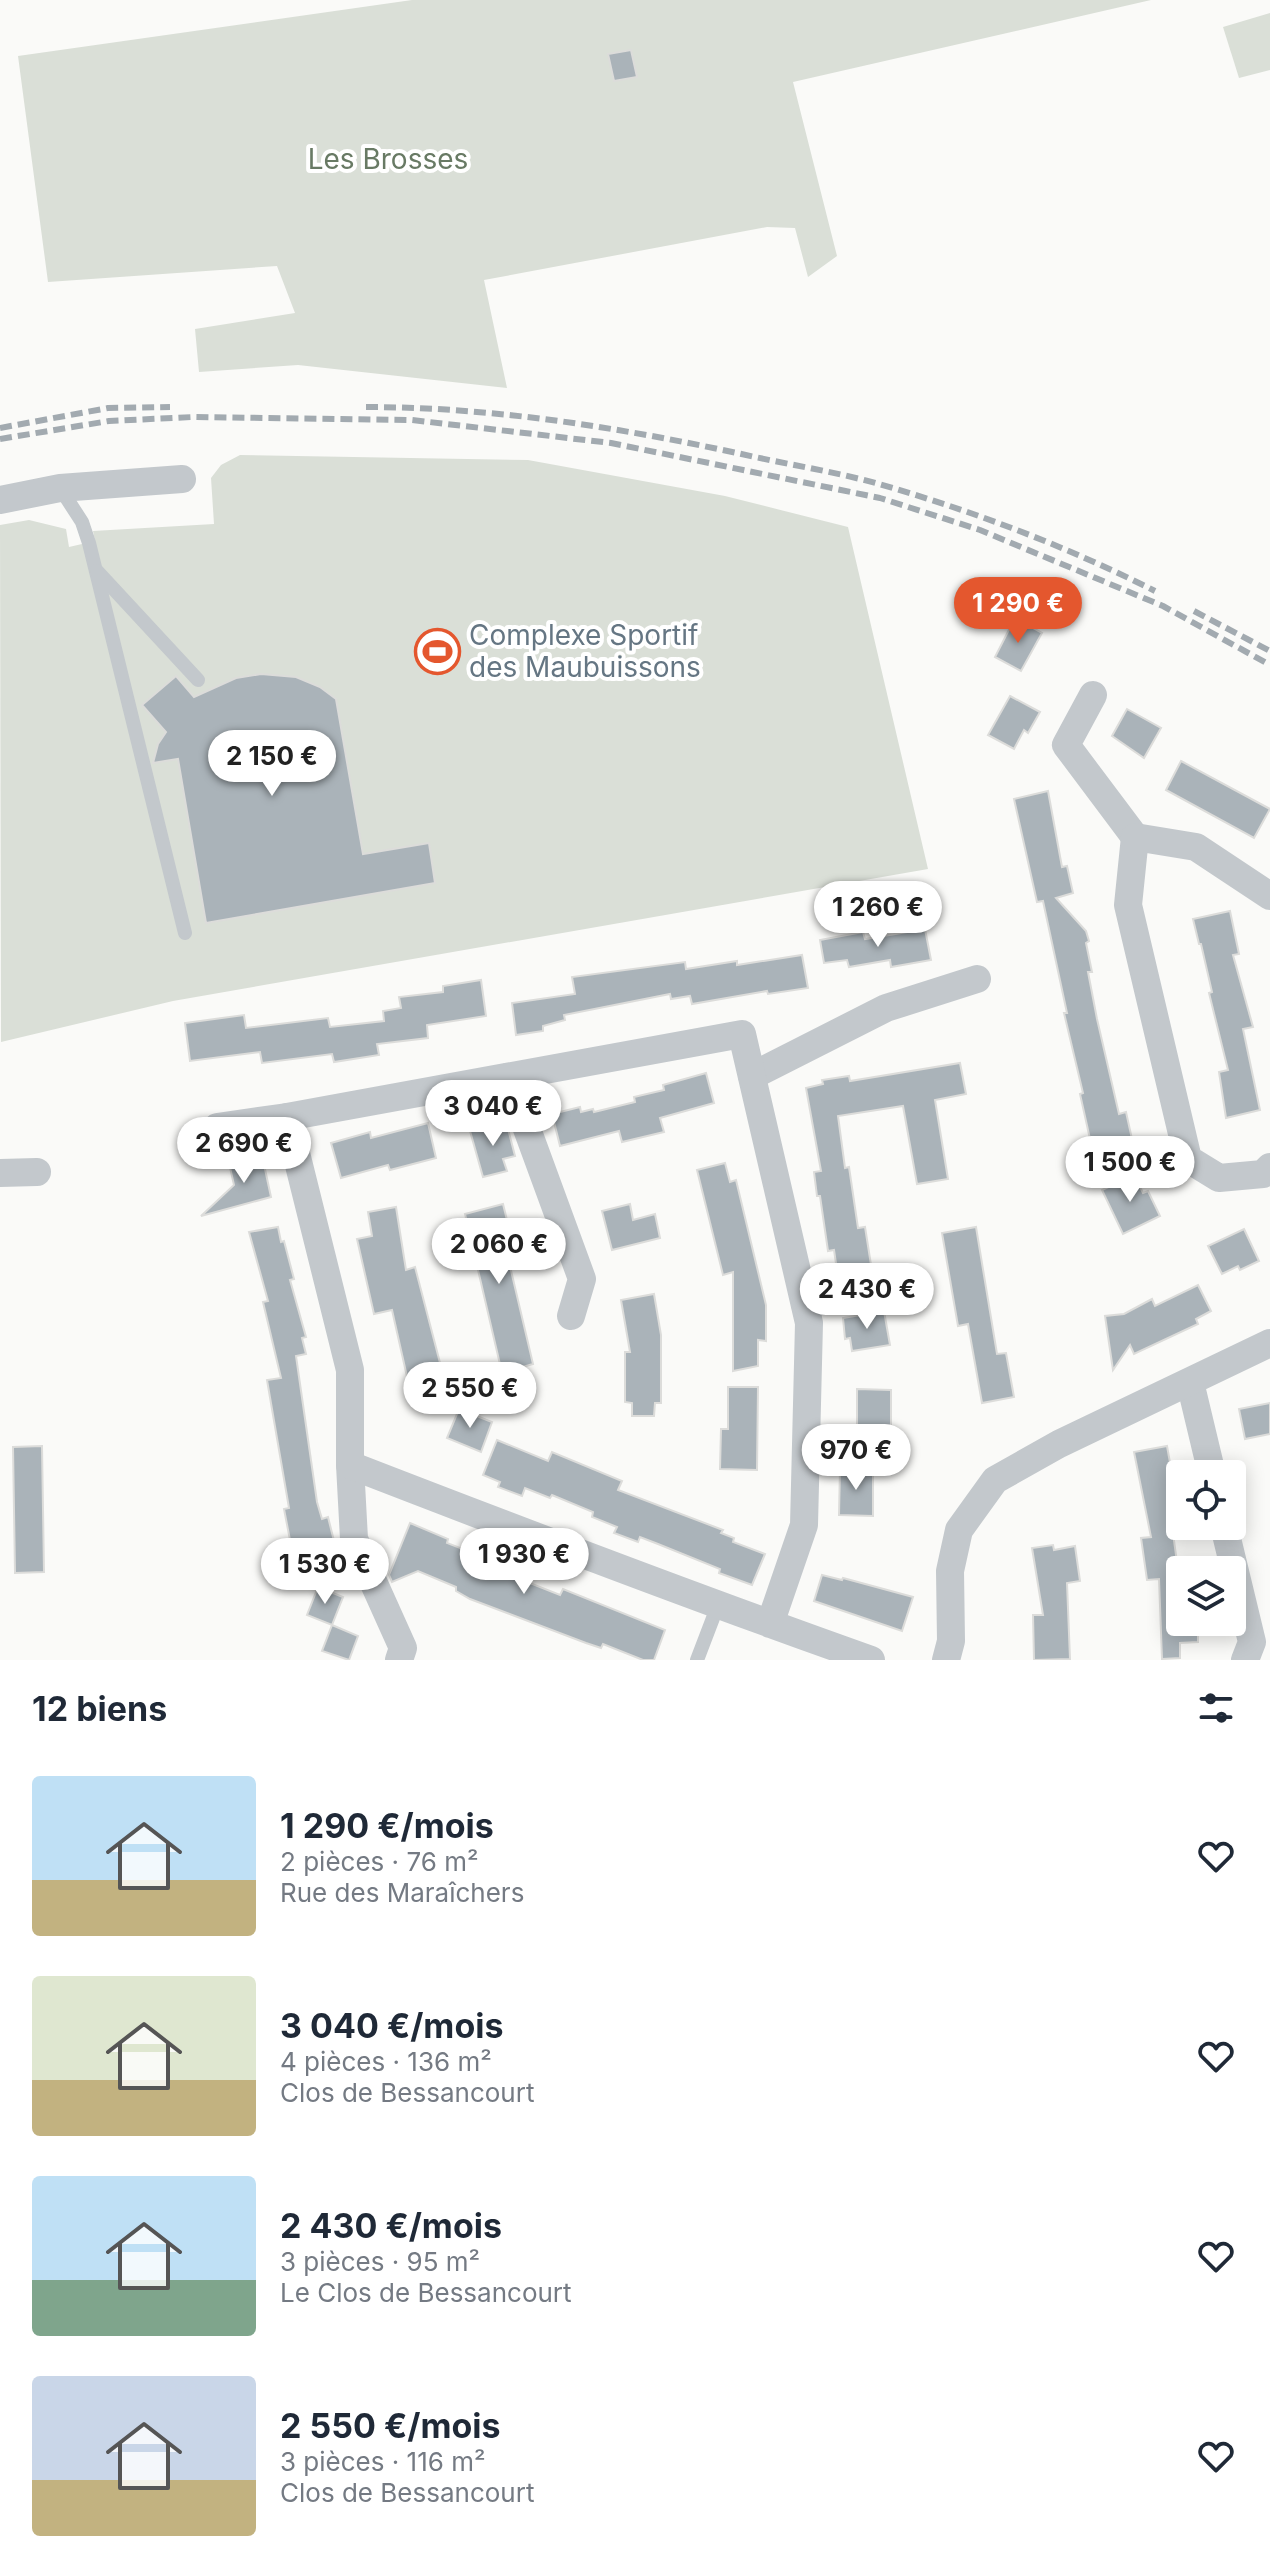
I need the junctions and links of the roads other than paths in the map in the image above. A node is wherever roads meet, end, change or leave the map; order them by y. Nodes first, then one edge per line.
1 (182, 479) dead end
2 (60, 488) junction
3 (0, 500) edge
4 (95, 567) junction
5 (198, 680) dead end
6 (1093, 695) dead end
7 (1135, 837) junction
8 (1270, 896) edge
9 (185, 933) dead end
10 (977, 979) dead end
11 (752, 1076) junction
12 (508, 1077) junction
13 (287, 1117) junction
14 (217, 1127) dead end
15 (37, 1172) dead end
16 (0, 1173) edge
17 (1268, 1176) edge
18 (912, 1285) dead end
19 (805, 1304) junction
20 (571, 1316) dead end
21 (1270, 1343) edge
22 (1190, 1382) junction
23 (1209, 1460) edge
24 (350, 1465) junction
25 (1228, 1540) edge
26 (718, 1605) junction
27 (770, 1624) junction
28 (1256, 1647) edge
29 (399, 1660) edge
30 (697, 1660) edge
31 (871, 1660) edge
32 (946, 1660) edge

1 - 2 street
2 - 3 street
2 - 4 lane
4 - 5 lane
4 - 9 lane
6 - 7 street
7 - 8 street
7 - 17 street
10 - 11 street
11 - 12 street
11 - 19 street
12 - 13 street
12 - 20 street
13 - 14 street
13 - 24 street
15 - 16 street
18 - 19 street
19 - 27 street
21 - 22 street
22 - 23 street
22 - 32 street
24 - 26 street
24 - 29 street
25 - 28 street
26 - 27 street
26 - 30 lane
27 - 31 street

